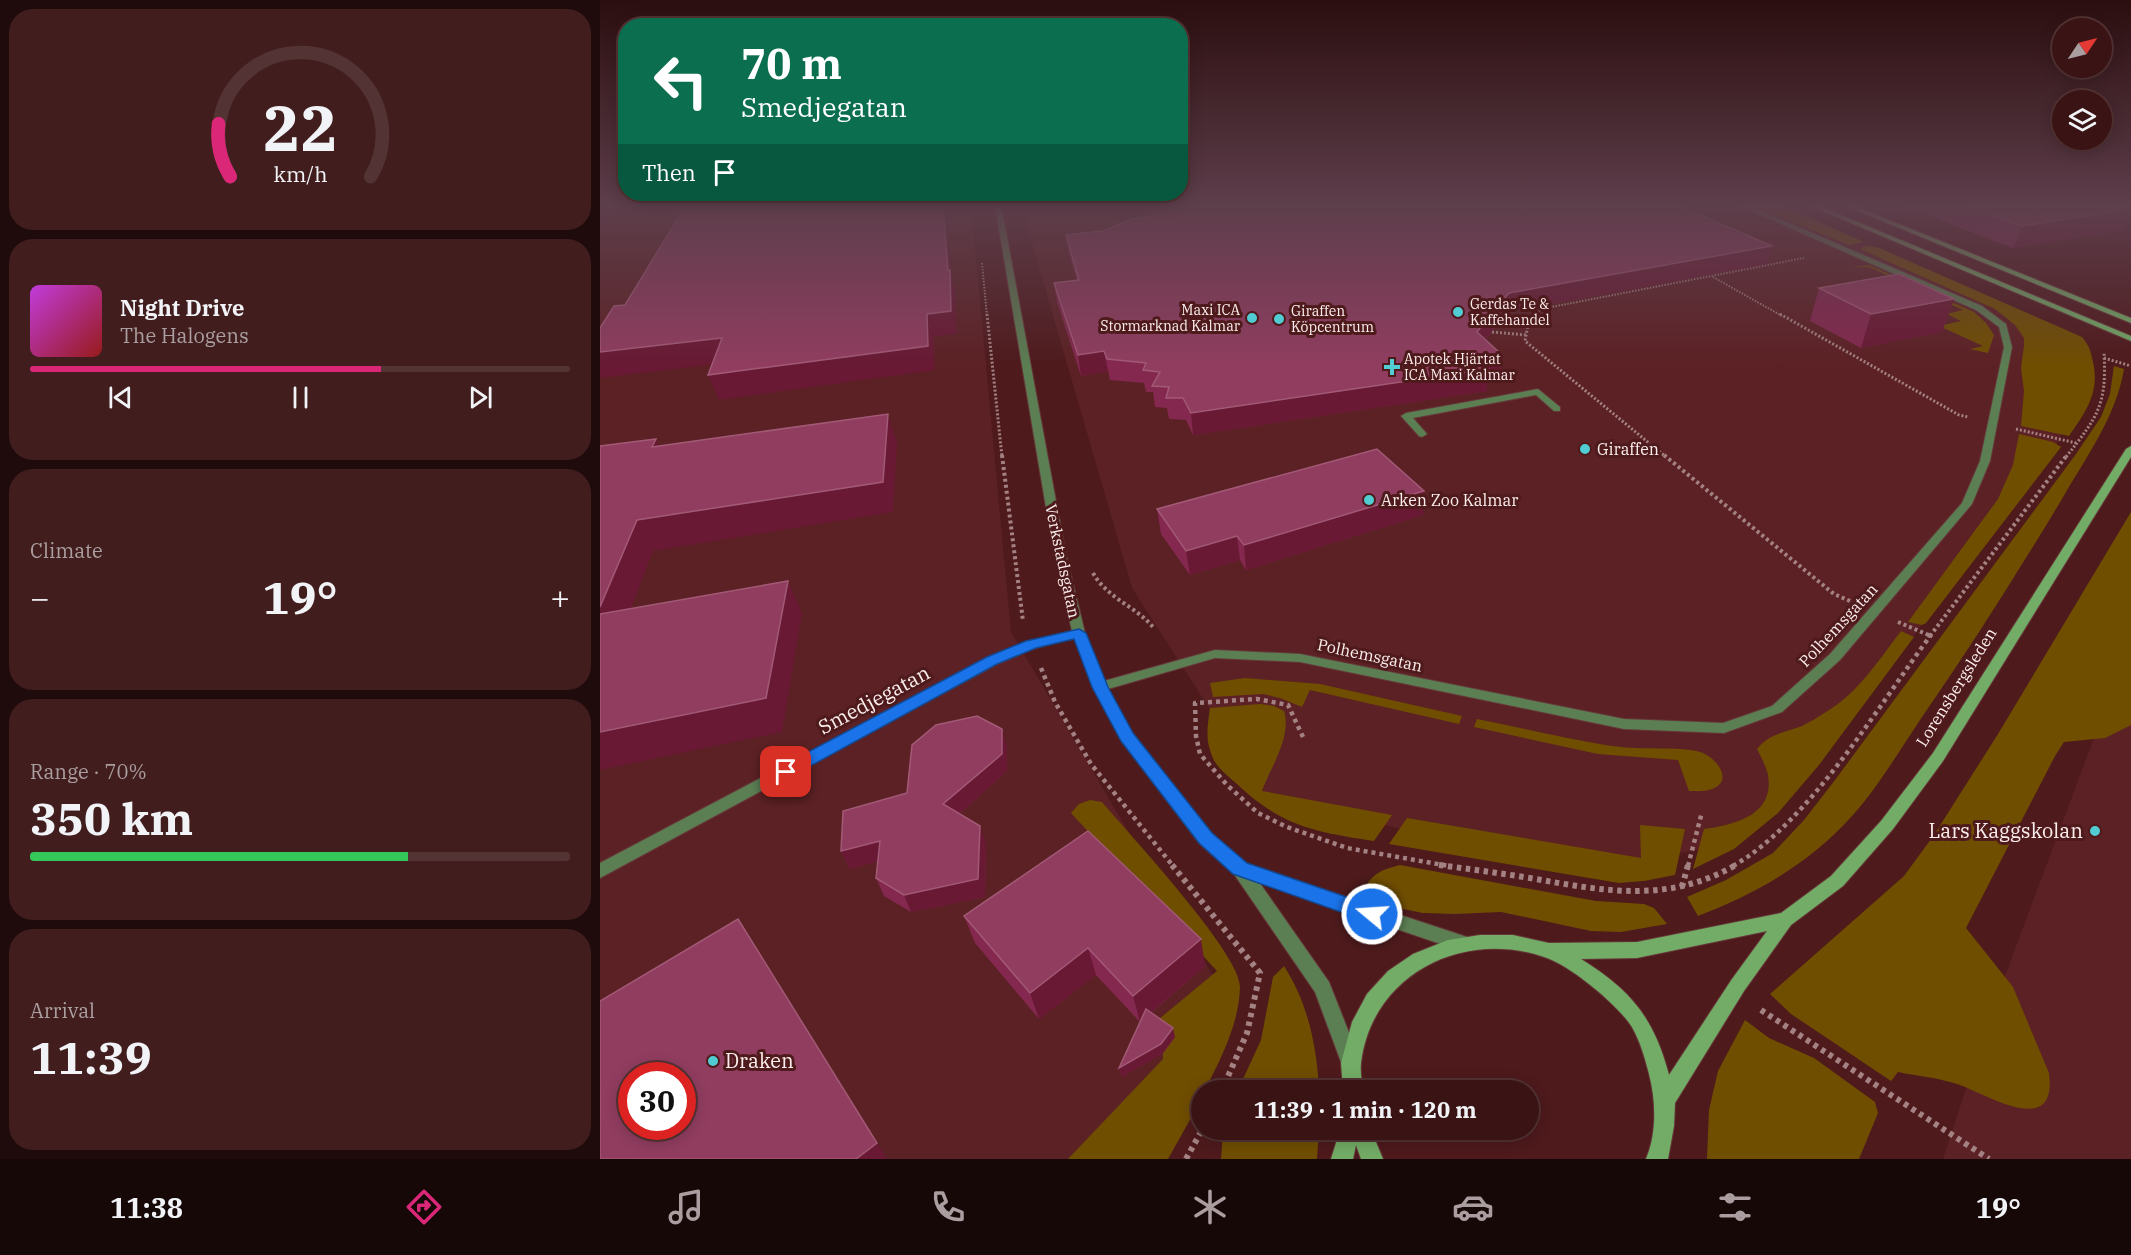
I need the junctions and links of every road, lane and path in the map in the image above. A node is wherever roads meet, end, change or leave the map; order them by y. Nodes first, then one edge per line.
1 (1008, 259) edge
2 (1797, 259) edge
3 (1868, 259) edge
4 (1940, 259) edge
5 (1979, 259) edge
6 (1713, 277) junction
7 (2131, 321) edge
8 (1492, 332) edge
9 (1526, 335) junction
10 (2131, 339) edge
11 (2104, 358) dead end
12 (2131, 366) edge
13 (1557, 409) dead end
14 (1992, 423) junction
15 (1422, 434) dead end
16 (2077, 443) dead end
17 (2131, 449) edge
18 (1874, 612) junction
19 (1079, 633) junction
20 (1931, 636) dead end
21 (1100, 687) junction
22 (1304, 737) dead end
23 (1702, 812) dead end
24 (1366, 853) dead end
25 (1240, 868) junction
26 (600, 871) edge
27 (1682, 887) dead end
28 (1785, 920) junction
29 (1461, 943) junction
30 (1547, 951) junction
31 (1260, 973) dead end
32 (1761, 1010) dead end
33 (1351, 1064) junction
34 (1227, 1080) edge
35 (1352, 1080) edge
36 (1665, 1100) junction
37 (1196, 1140) edge
38 (1347, 1140) edge
39 (1365, 1140) edge
40 (1186, 1159) edge
41 (1342, 1159) edge
42 (1372, 1159) edge
43 (1657, 1159) edge
44 (1989, 1159) edge

1 - 19 street, Verkstadsgatan
2 - 6 path
3 - 14 street, Polhemsgatan
4 - 10 street
5 - 7 street
6 - 9 path
6 - 14 path
8 - 9 path
9 - 18 path
11 - 12 path
13 - 15 street
14 - 16 path
14 - 18 street, Polhemsgatan
17 - 28 street, Lorensbergsleden
18 - 20 path
18 - 21 street, Polhemsgatan
19 - 21 street, Verkstadsgatan
19 - 26 street, Smedjegatan
21 - 25 street, Verkstadsgatan
22 - 24 path
23 - 27 path
25 - 29 street, Verkstadsgatan
25 - 33 street, Verkstadsgatan
28 - 30 street, Lorensbergsleden
28 - 36 street, Lorensbergsleden
29 - 30 street, Lorensbergsleden
29 - 33 street, Lorensbergsleden
30 - 36 street, Lorensbergsleden
31 - 34 path
32 - 44 path
33 - 35 street, Lorensbergsleden
36 - 43 street, Lorensbergsleden
37 - 40 path
38 - 41 street
39 - 42 street

